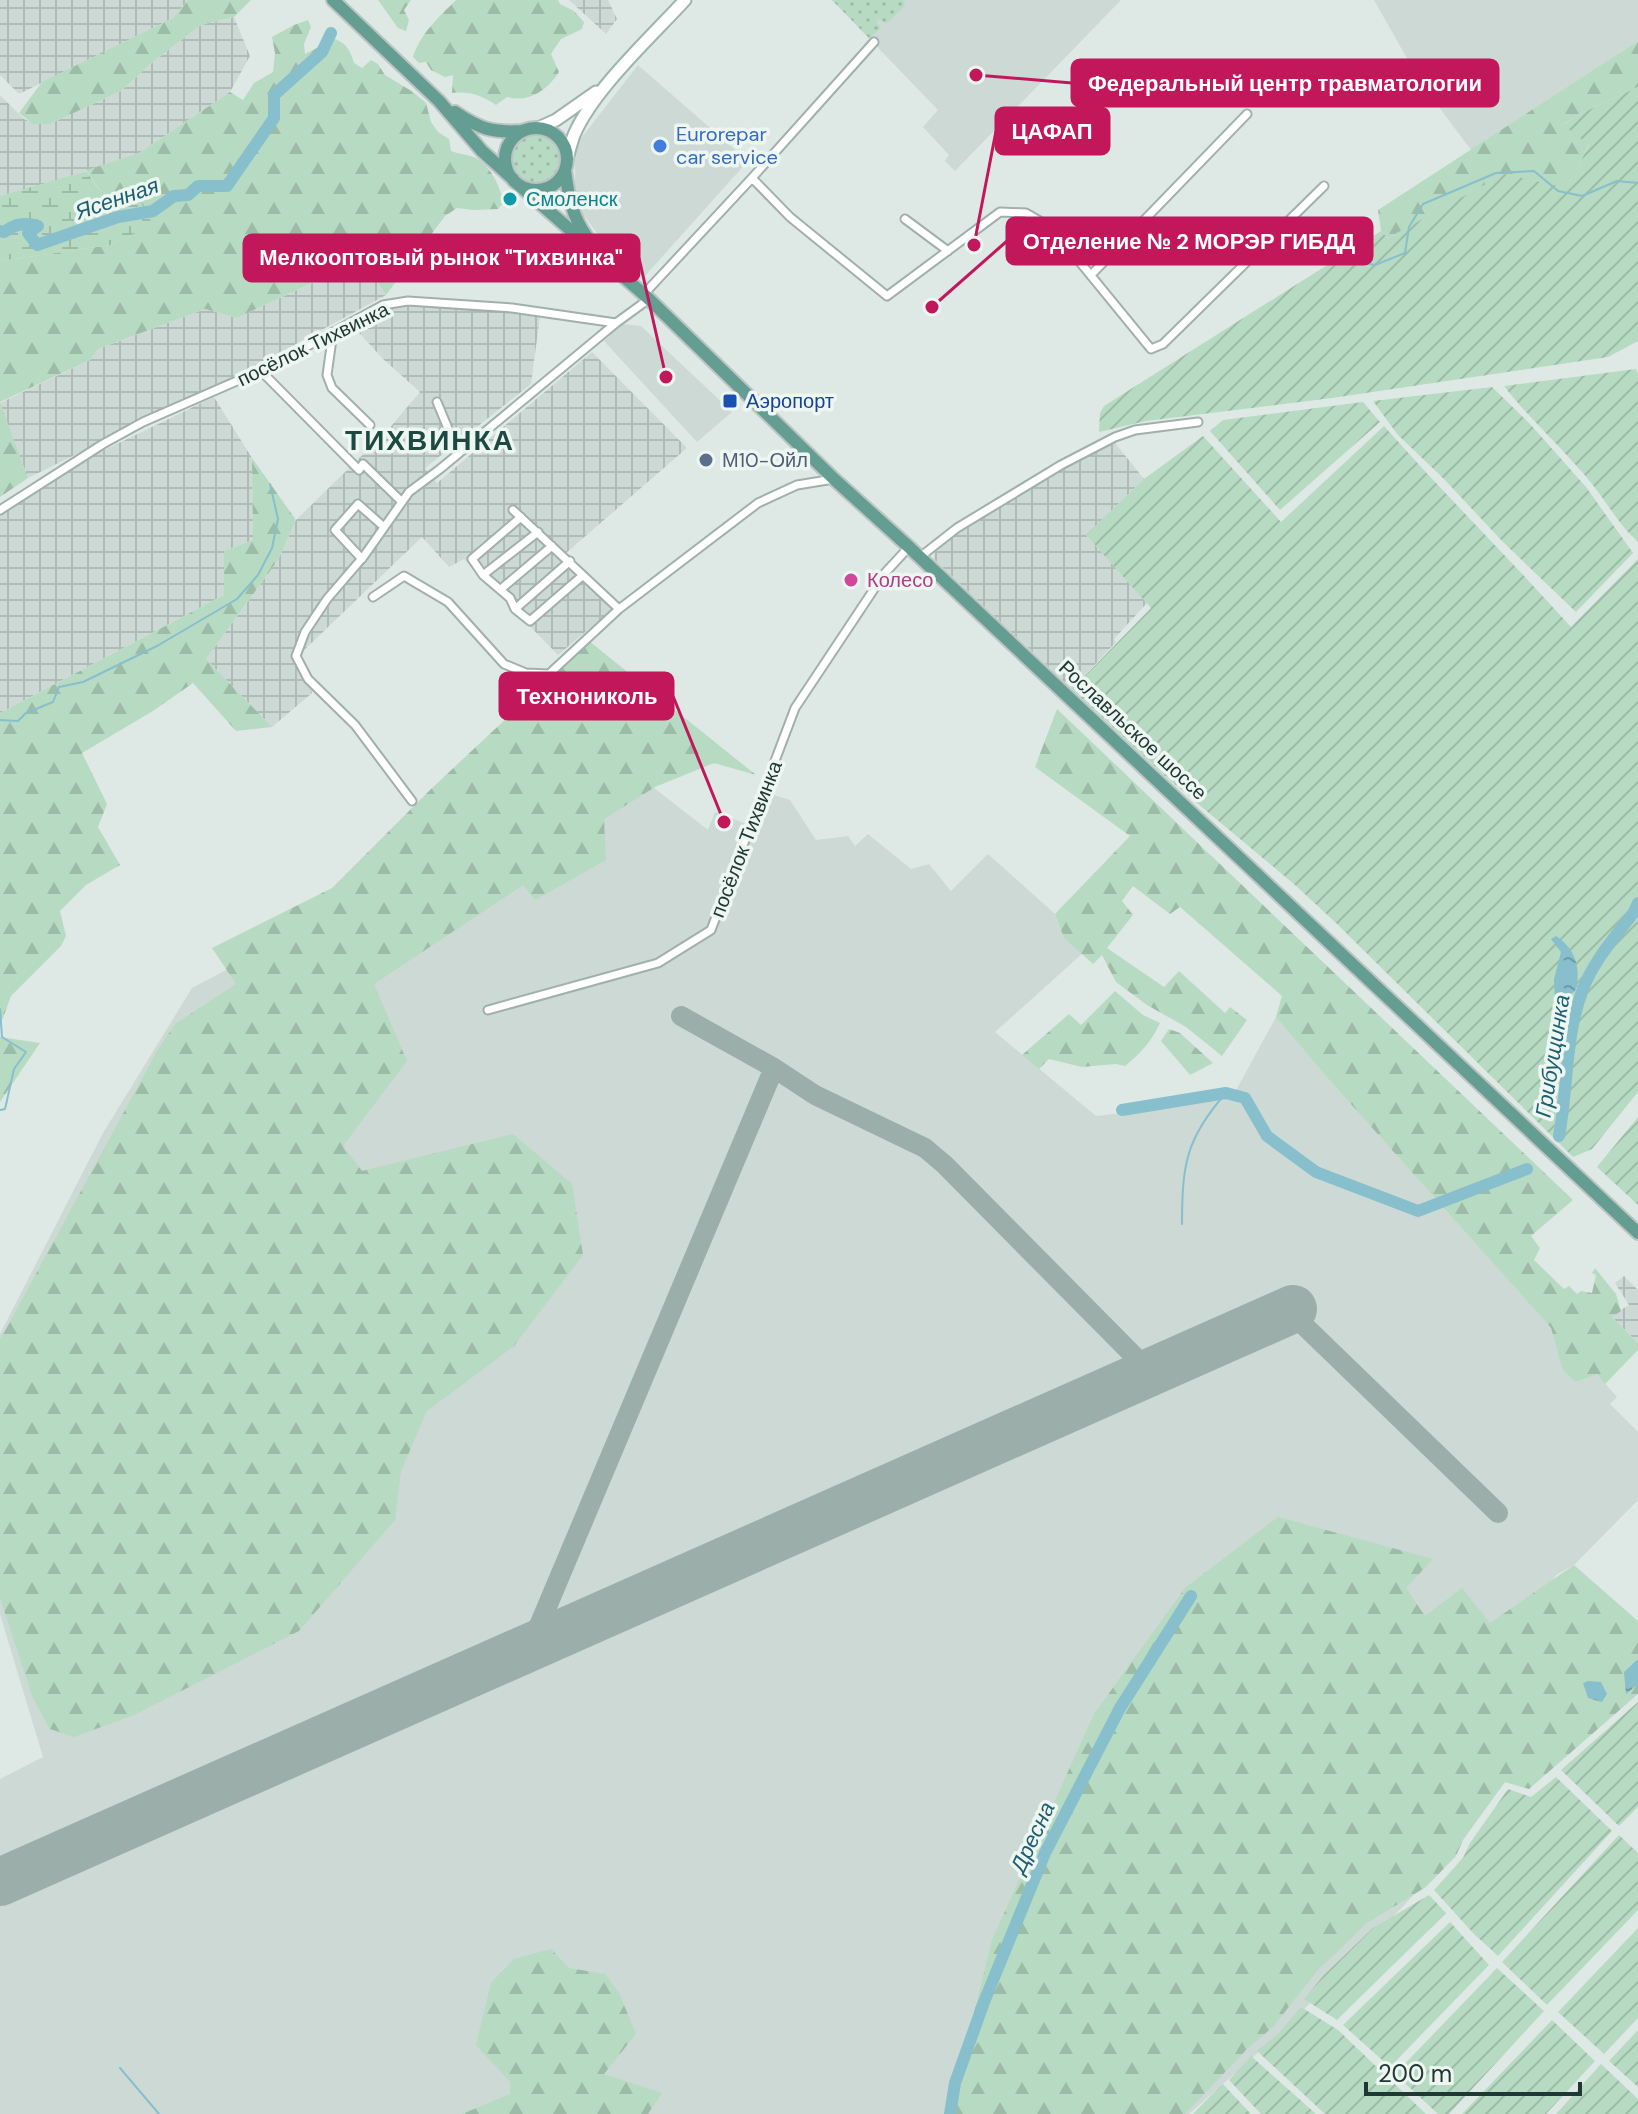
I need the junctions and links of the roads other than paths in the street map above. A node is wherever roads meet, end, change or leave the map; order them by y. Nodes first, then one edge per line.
1 (333, 0) edge
2 (685, 0) edge
3 (874, 42) dead end
4 (612, 80) junction
5 (439, 101) junction
6 (1247, 114) dead end
7 (532, 129) junction
8 (566, 164) junction
9 (752, 178) junction
10 (516, 182) junction
11 (1324, 186) dead end
12 (905, 219) dead end
13 (948, 251) junction
14 (601, 255) junction
15 (1091, 275) junction
16 (646, 296) junction
17 (616, 323) junction
18 (333, 332) junction
19 (261, 371) junction
20 (437, 402) dead end
21 (1198, 422) dead end
22 (370, 425) dead end
23 (462, 451) junction
24 (834, 479) junction
25 (402, 502) junction
26 (0, 510) edge
27 (513, 510) dead end
28 (521, 517) junction
29 (384, 527) junction
30 (538, 532) junction
31 (552, 546) junction
32 (909, 547) junction
33 (919, 558) junction
34 (362, 559) junction
35 (570, 561) junction
36 (483, 575) junction
37 (582, 576) junction
38 (501, 589) junction
39 (373, 597) dead end
40 (515, 609) junction
41 (619, 609) junction
42 (412, 801) dead end
43 (488, 1010) dead end
44 (1638, 1233) edge

1 - 5 main road
2 - 4 main road
3 - 9 street
4 - 7 main road
4 - 8 main road
5 - 7 main road
5 - 10 main road, Рославльское шоссе
6 - 15 street
7 - 8 main road
7 - 10 main road
8 - 10 main road
8 - 14 main road, Рославльское шоссе
9 - 13 street
9 - 16 street
10 - 14 main road, Рославльское шоссе
11 - 15 street
12 - 13 street
13 - 15 street
14 - 16 main road, Рославльское шоссе
16 - 17 street
16 - 24 main road, Рославльское шоссе
17 - 18 street, посёлок Тихвинка
17 - 23 street
18 - 19 street, посёлок Тихвинка
18 - 22 street
19 - 25 street
19 - 26 street, посёлок Тихвинка
20 - 23 street
21 - 33 street
23 - 25 street
24 - 32 main road, Рославльское шоссе
24 - 41 street
25 - 29 street
27 - 28 street
28 - 30 street
28 - 36 street
29 - 34 street
29 - 34 street
30 - 31 street
30 - 36 street
31 - 35 street
31 - 38 street
32 - 33 main road, Рославльское шоссе
32 - 43 street, посёлок Тихвинка
33 - 44 main road, Рославльское шоссе
34 - 42 street
35 - 37 street
35 - 40 street
36 - 38 street
37 - 40 street
37 - 41 street
38 - 40 street
39 - 41 street

